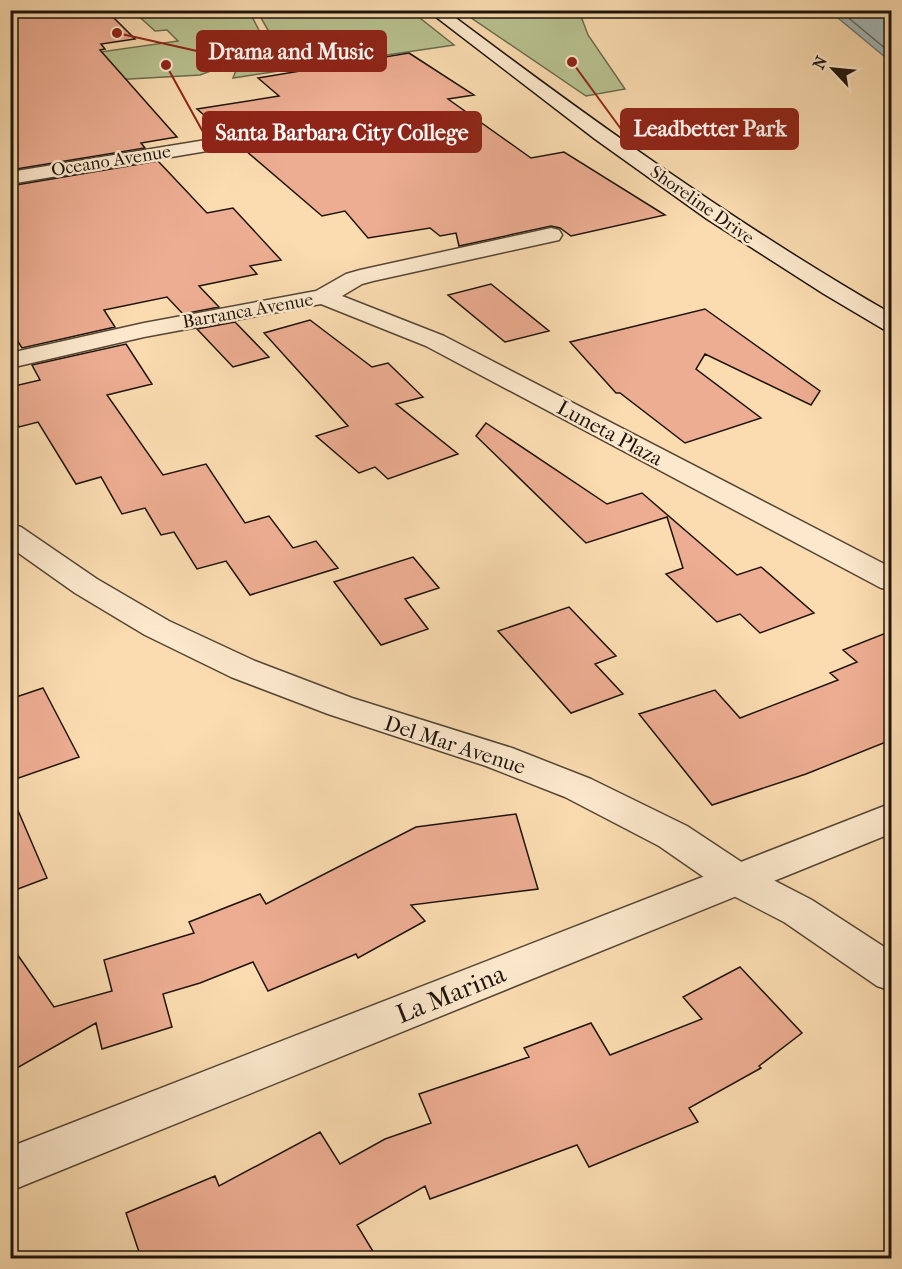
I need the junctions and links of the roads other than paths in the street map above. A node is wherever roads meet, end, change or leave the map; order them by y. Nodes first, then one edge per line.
1 (434, 10) edge
2 (212, 145) dead end
3 (10, 178) edge
4 (551, 236) dead end
5 (323, 297) junction
6 (891, 324) edge
7 (10, 362) edge
8 (10, 533) edge
9 (891, 581) edge
10 (891, 817) edge
11 (738, 880) junction
12 (891, 974) edge
13 (10, 1169) edge

1 - 6 street, Shoreline Drive
2 - 3 street, Oceano Avenue
4 - 5 street, Barranca Avenue
5 - 7 street, Barranca Avenue
5 - 9 street, Luneta Plaza
8 - 11 street, Del Mar Avenue
10 - 11 street, La Marina
11 - 12 street, Del Mar Avenue
11 - 13 street, La Marina

